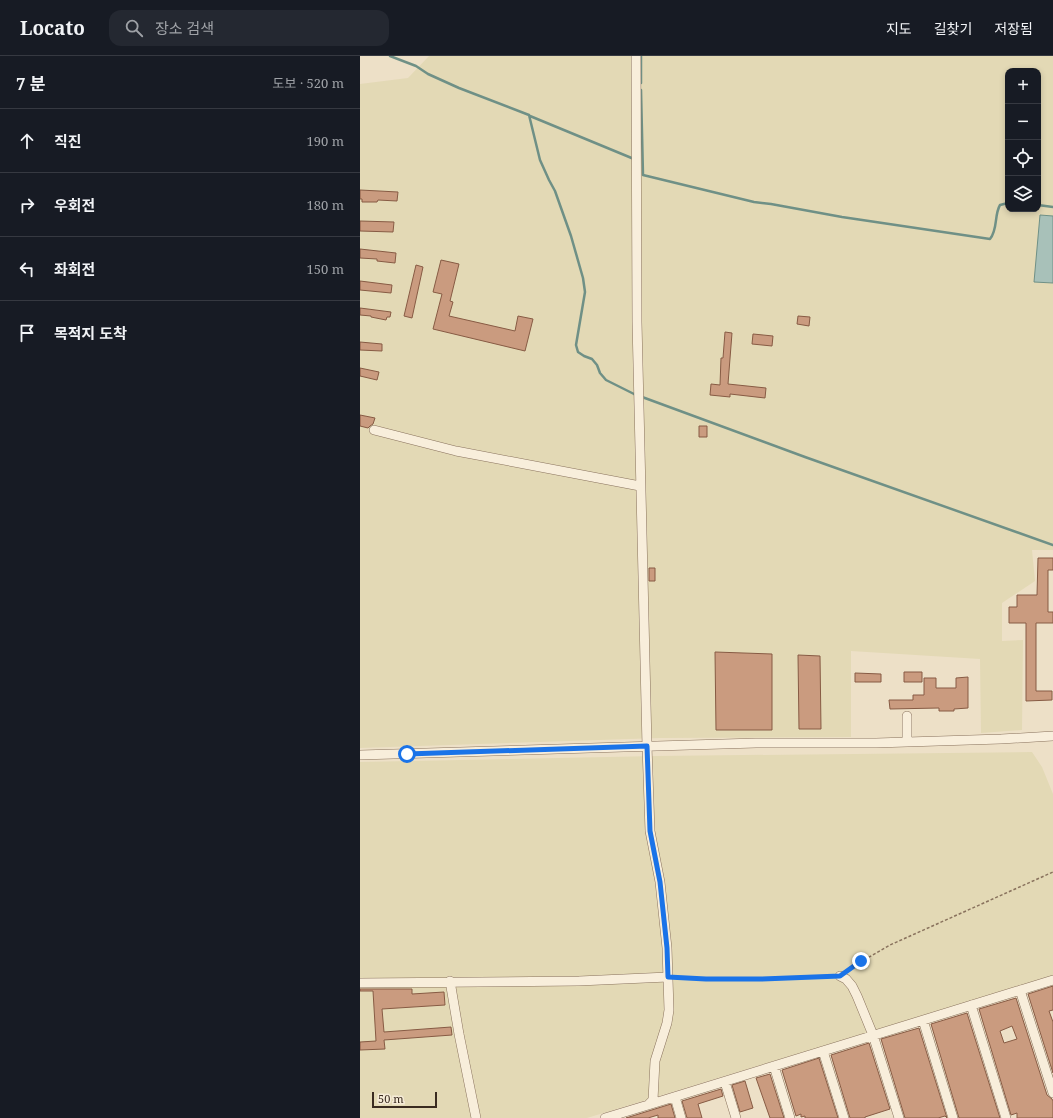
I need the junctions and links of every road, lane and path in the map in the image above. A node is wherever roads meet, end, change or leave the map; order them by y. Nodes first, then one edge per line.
1 (636, 56) edge
2 (374, 430) dead end
3 (640, 486) junction
4 (907, 716) dead end
5 (1053, 736) edge
6 (907, 742) junction
7 (647, 746) junction
8 (360, 755) edge
9 (1053, 872) edge
10 (840, 976) junction
11 (668, 977) junction
12 (1053, 980) edge
13 (450, 981) junction
14 (360, 983) edge
15 (1020, 990) junction
16 (971, 1005) junction
17 (923, 1020) junction
18 (873, 1035) junction
19 (823, 1051) junction
20 (774, 1066) junction
21 (725, 1082) junction
22 (1053, 1093) edge
23 (675, 1097) junction
24 (648, 1105) junction
25 (627, 1115) edge
26 (476, 1118) edge
27 (605, 1118) edge
28 (681, 1118) edge
29 (736, 1118) edge
30 (790, 1118) edge
31 (844, 1118) edge
32 (898, 1118) edge
33 (953, 1118) edge
34 (1006, 1118) edge

1 - 3 street
2 - 3 street
3 - 7 street
4 - 6 street
5 - 6 street
6 - 7 street
7 - 8 street
7 - 11 street
9 - 10 path
10 - 11 path
10 - 18 street
11 - 13 street
11 - 24 street
12 - 15 street
13 - 14 street
13 - 26 street
15 - 16 street
15 - 22 street
16 - 17 street
16 - 34 street
17 - 18 street
17 - 33 street
18 - 19 street
18 - 32 street
19 - 20 street
19 - 31 street
20 - 21 street
20 - 30 street
21 - 23 street
21 - 29 street
23 - 24 street
23 - 28 street
24 - 25 street
25 - 27 street

